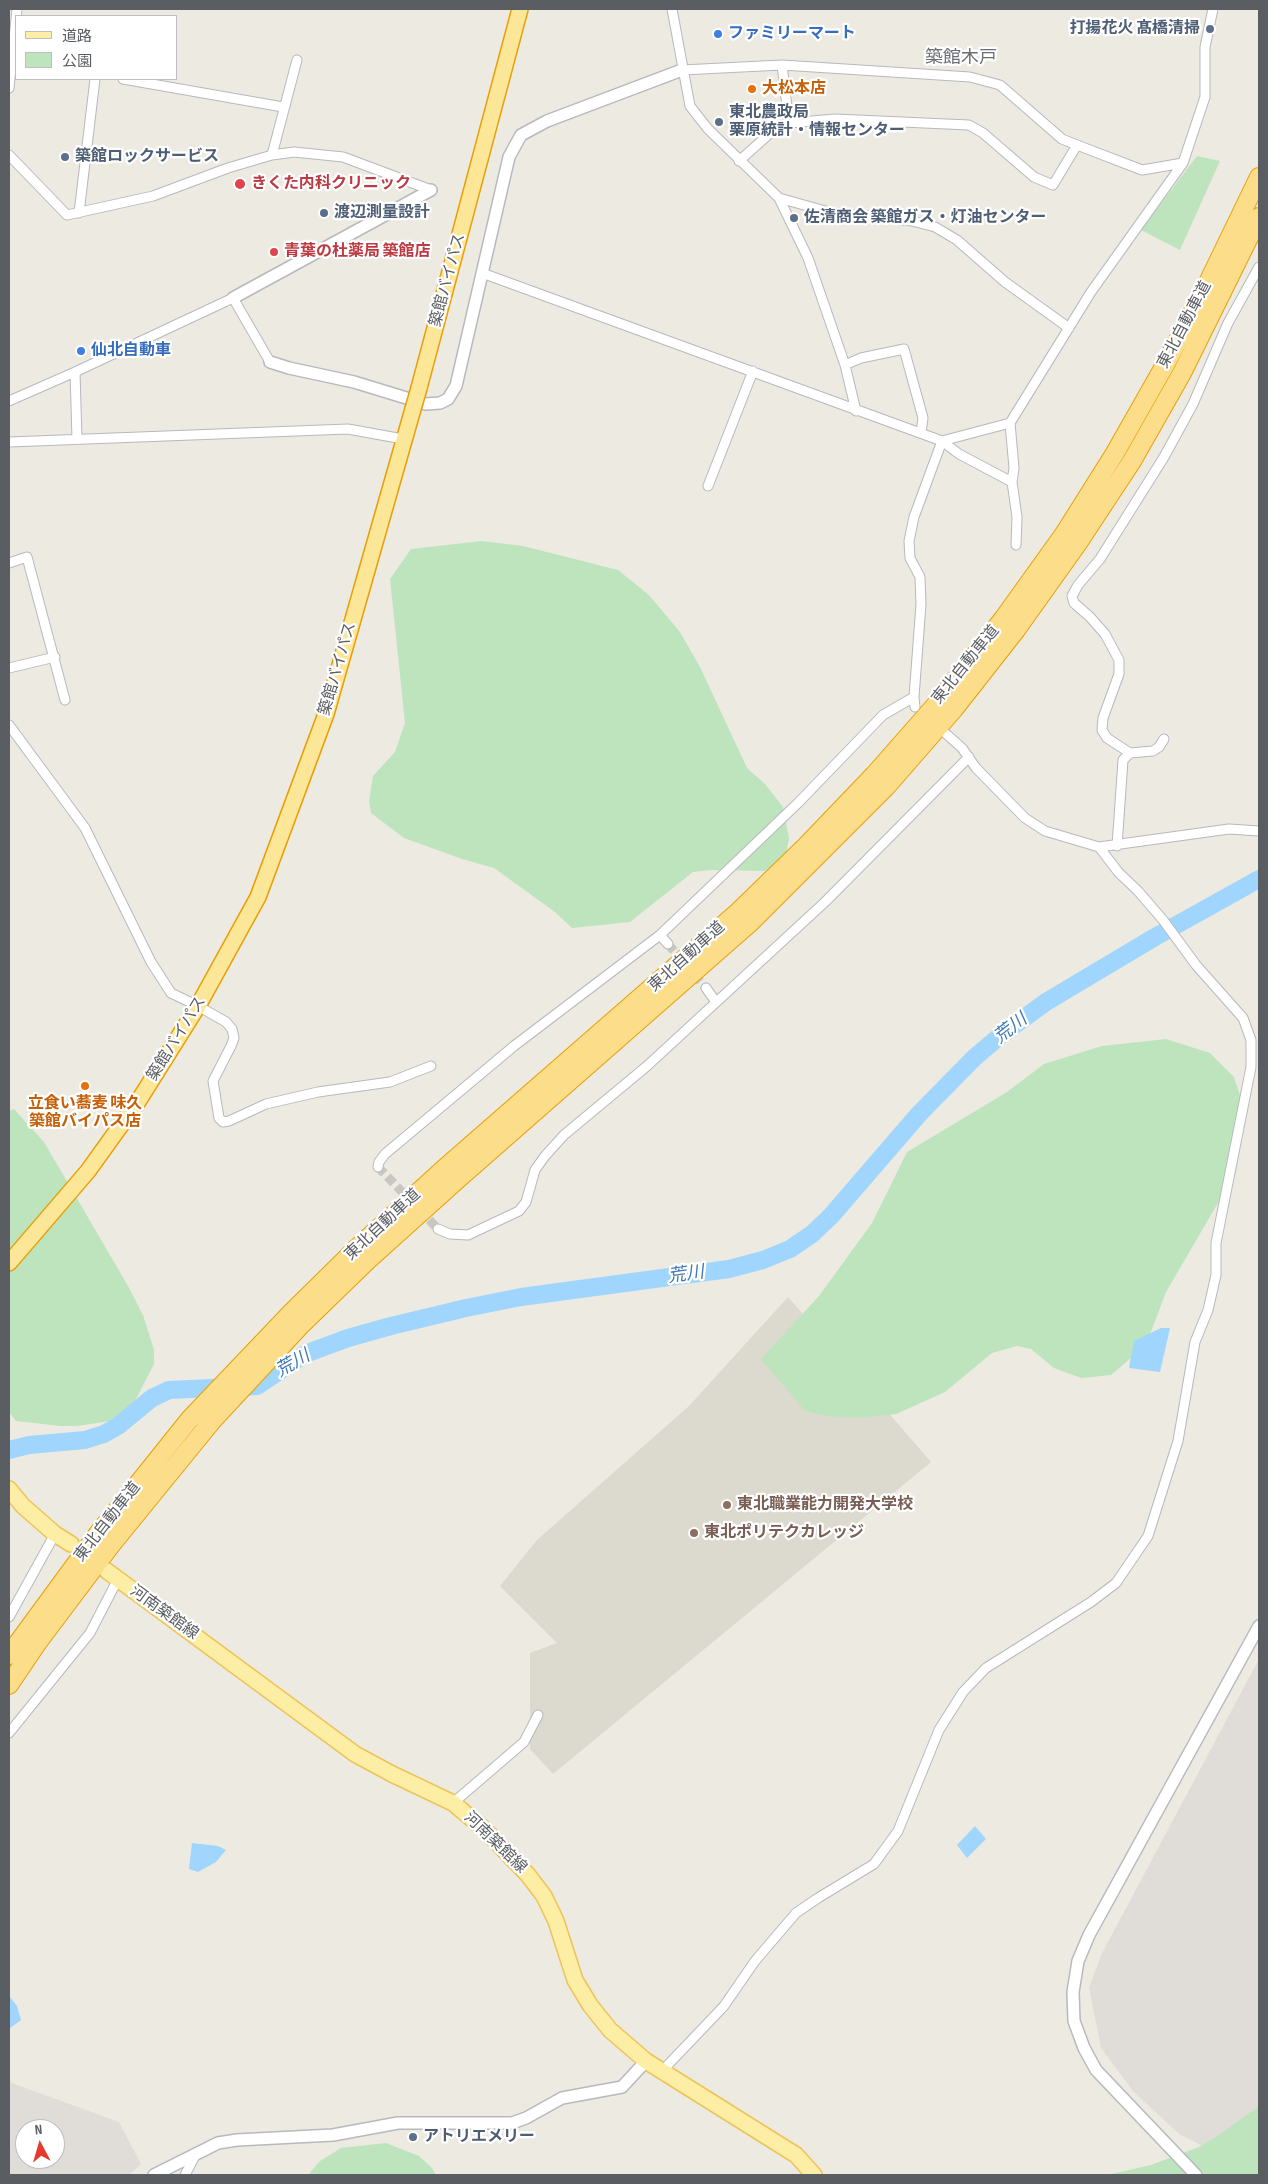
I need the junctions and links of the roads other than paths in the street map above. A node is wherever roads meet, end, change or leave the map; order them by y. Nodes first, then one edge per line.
1 (520, 9) edge
2 (672, 9) edge
3 (1213, 9) edge
4 (15, 29) edge
5 (297, 60) dead end
6 (782, 65) junction
7 (682, 70) junction
8 (95, 80) edge
9 (129, 80) edge
10 (9, 88) edge
11 (283, 107) junction
12 (789, 123) junction
13 (1077, 145) junction
14 (9, 155) edge
15 (272, 155) junction
16 (739, 161) junction
17 (1183, 163) junction
18 (1259, 177) edge
19 (430, 190) joint
20 (779, 198) junction
21 (79, 213) junction
22 (1259, 217) edge
23 (1259, 267) edge
24 (482, 273) junction
25 (233, 298) junction
26 (1069, 328) junction
27 (270, 362) joint
28 (845, 365) junction
29 (753, 371) junction
30 (76, 372) junction
31 (9, 400) edge
32 (856, 411) junction
33 (1010, 423) junction
34 (921, 433) junction
35 (77, 439) junction
36 (403, 439) junction
37 (942, 441) junction
38 (9, 442) edge
39 (1012, 482) junction
40 (708, 486) dead end
41 (1016, 546) dead end
42 (9, 563) edge
43 (55, 657) junction
44 (9, 668) edge
45 (65, 700) dead end
46 (9, 724) edge
47 (944, 732) dead end
48 (1164, 739) dead end
49 (1130, 753) junction
50 (969, 757) junction
51 (1259, 831) edge
52 (1117, 846) junction
53 (1101, 850) junction
54 (660, 935) junction
55 (668, 944) tunnel mouth
56 (706, 988) tunnel mouth
57 (716, 1002) junction
58 (198, 1006) junction
59 (431, 1066) dead end
60 (378, 1167) dead end
61 (438, 1229) tunnel mouth
62 (9, 1262) edge
63 (9, 1489) edge
64 (55, 1534) junction
65 (71, 1544) dead end
66 (113, 1575) joint
67 (9, 1617) edge
68 (1259, 1626) edge
69 (9, 1655) edge
70 (9, 1685) edge
71 (538, 1715) dead end
72 (9, 1732) edge
73 (453, 1803) junction
74 (646, 2060) junction
75 (662, 2070) junction
76 (196, 2154) junction
77 (154, 2175) edge
78 (185, 2175) edge
79 (814, 2175) edge
80 (1196, 2175) edge

1 - 36 highway, 築館バイパス, bridge
2 - 7 street
3 - 17 street
4 - 10 street
5 - 11 street
6 - 7 street
6 - 12 street
6 - 13 street
7 - 16 street
7 - 24 street
8 - 21 street
9 - 11 street
11 - 15 street
12 - 13 street
12 - 16 street
13 - 17 street
14 - 21 street
15 - 19 street
15 - 21 street
16 - 20 street
17 - 26 street
18 - 69 highway, 東北自動車道
19 - 25 street
20 - 26 street
20 - 28 street
22 - 70 highway, 東北自動車道
23 - 49 street
24 - 27 street
24 - 29 street
25 - 27 street
25 - 30 street
26 - 33 street
28 - 32 street
28 - 34 street
29 - 32 street
29 - 40 street
30 - 31 street
30 - 35 street
32 - 34 street
33 - 37 street
33 - 39 street
34 - 37 street
35 - 36 street
35 - 38 street
36 - 58 highway, 築館バイパス
37 - 39 street
37 - 54 street
39 - 41 street
42 - 43 street
43 - 44 street
43 - 45 street
46 - 58 street
47 - 50 street
48 - 49 street
49 - 52 street
50 - 53 street
50 - 57 street
51 - 52 street
52 - 53 street
53 - 75 street
54 - 55 street
54 - 60 street
56 - 57 street
57 - 61 street
58 - 59 street
58 - 62 highway, 築館バイパス
63 - 64 main road
64 - 65 main road
64 - 67 street
66 - 72 street
66 - 73 main road, 河南築館線
68 - 80 street
71 - 73 street
73 - 74 main road, 河南築館線
74 - 75 main road, 河南築館線
74 - 76 street
75 - 79 main road, 河南築館線
76 - 77 street
76 - 78 street

